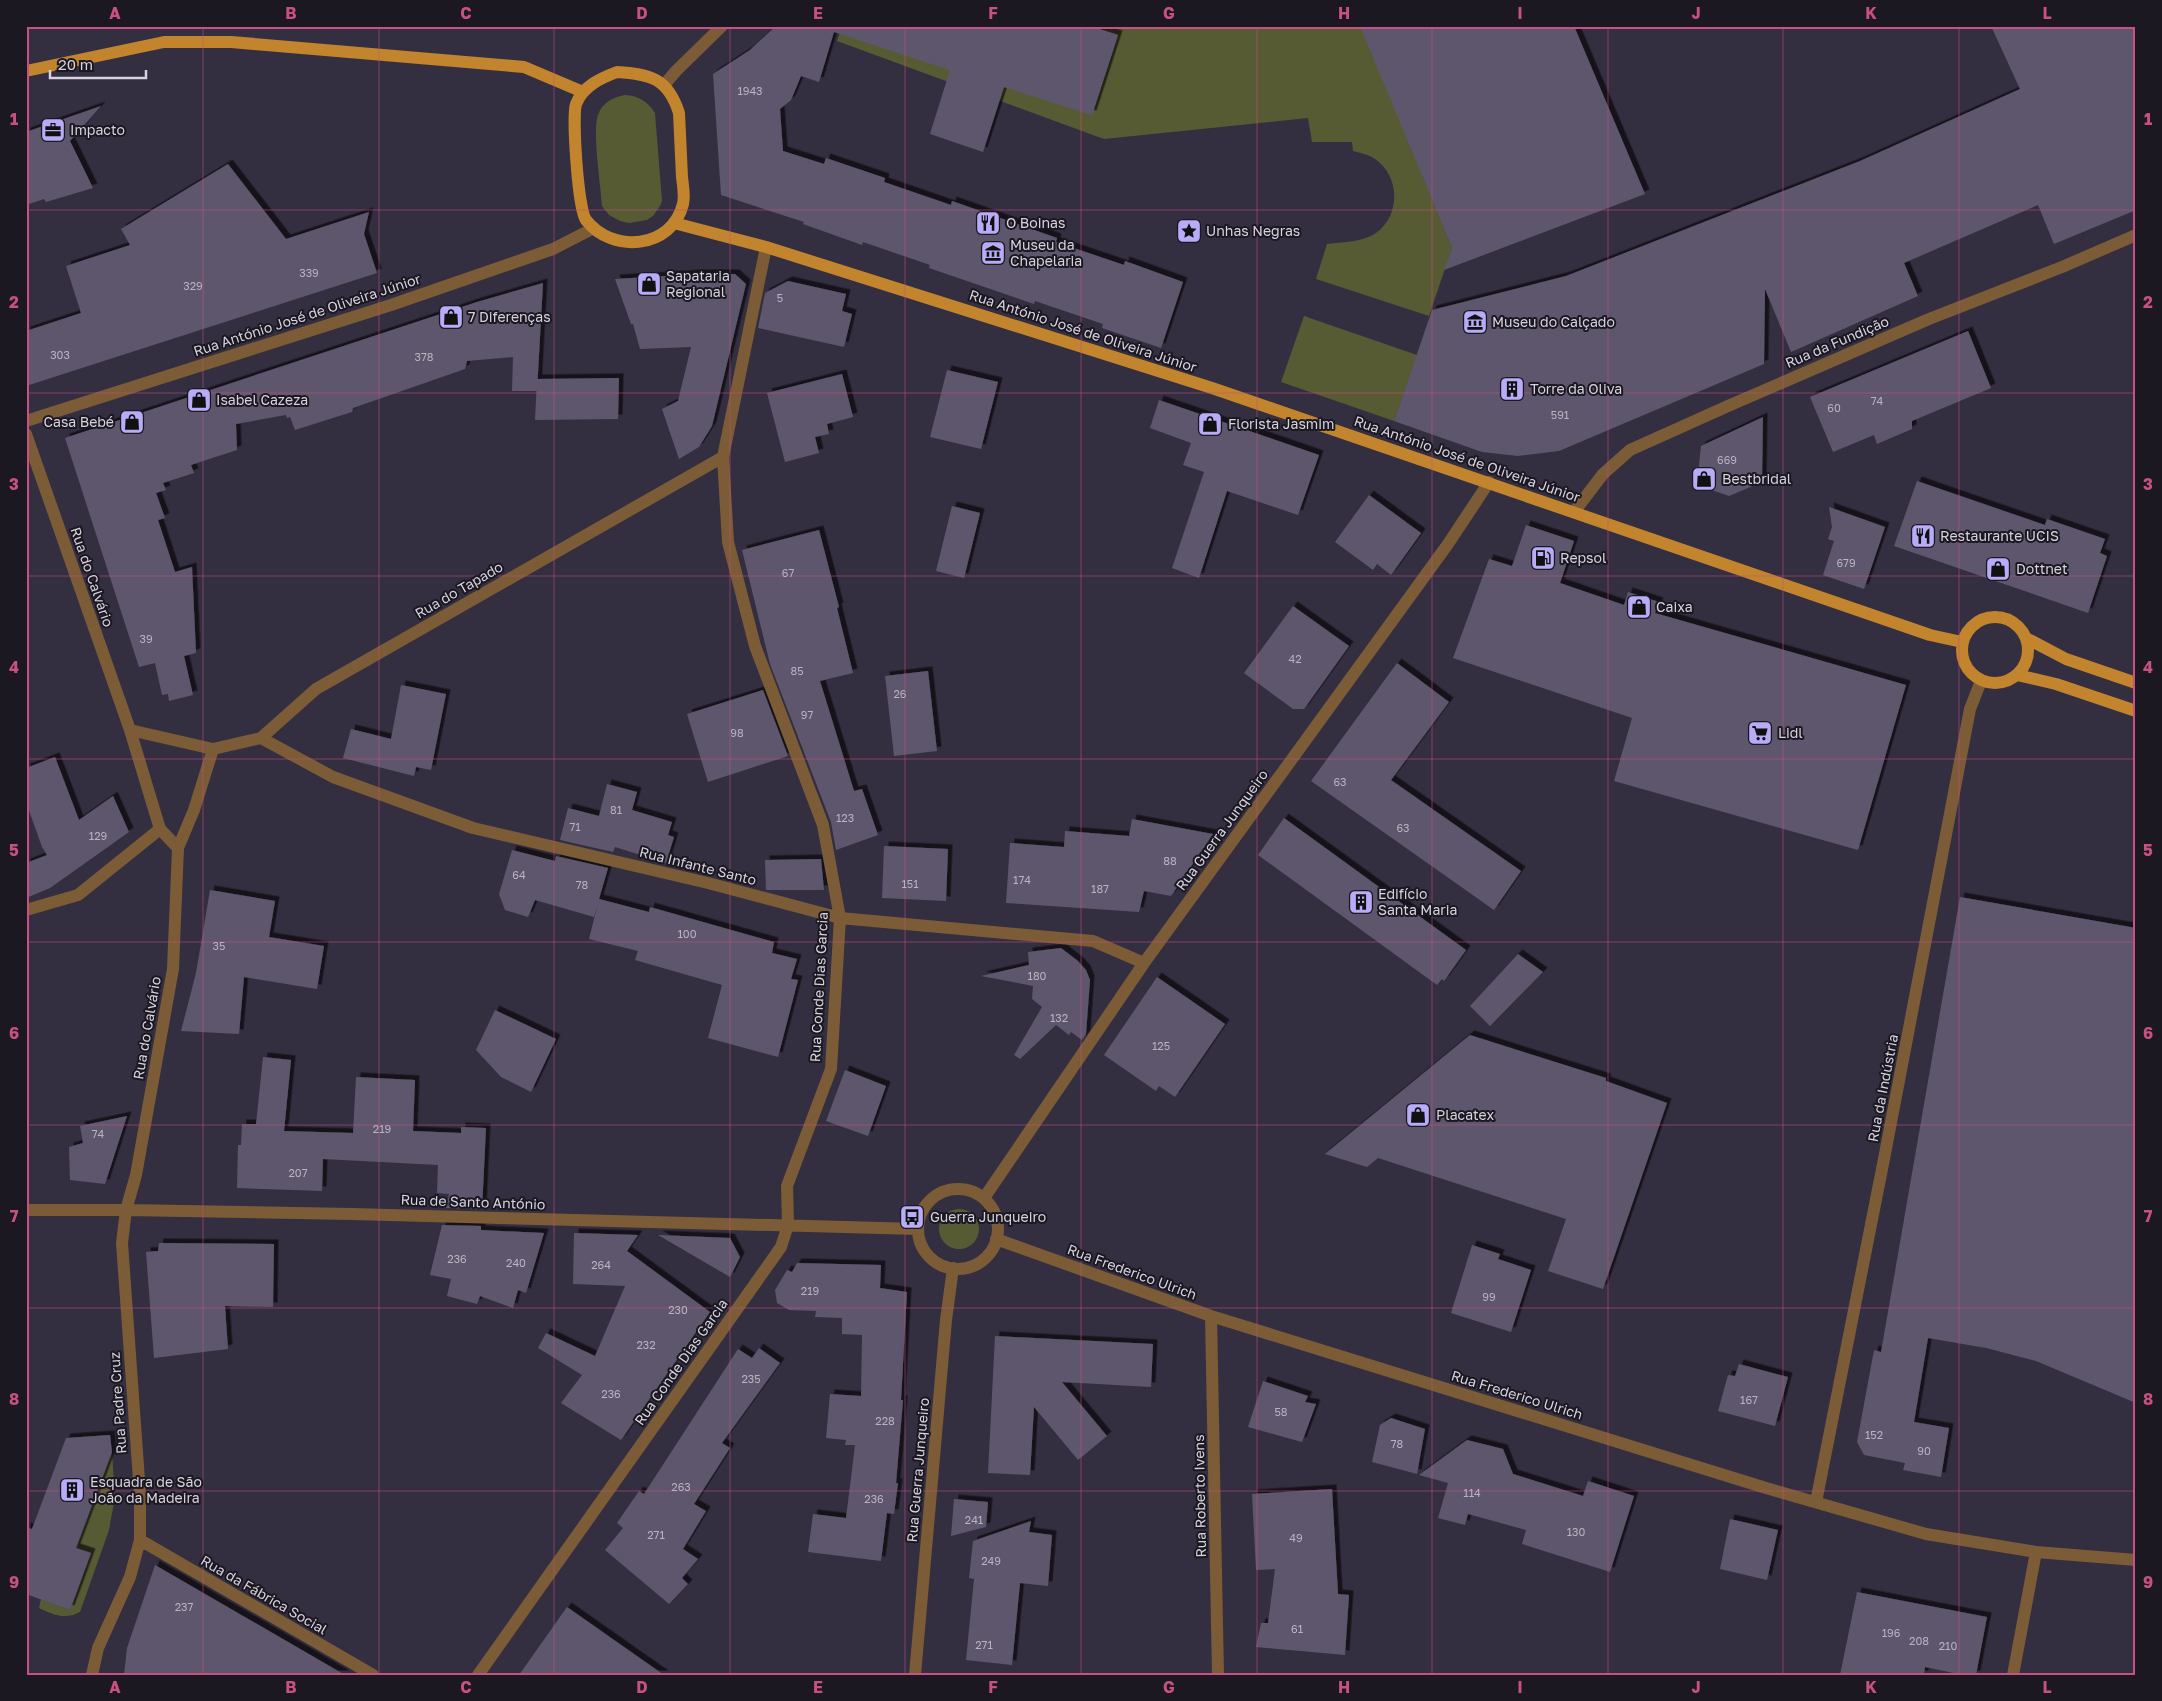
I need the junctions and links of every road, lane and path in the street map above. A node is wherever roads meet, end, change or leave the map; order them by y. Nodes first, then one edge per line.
1 (722, 26) edge
2 (26, 71) edge
3 (664, 85) junction
4 (584, 92) junction
5 (674, 223) junction
6 (594, 228) junction
7 (2136, 235) edge
8 (766, 247) junction
9 (26, 421) edge
10 (26, 434) edge
11 (723, 457) junction
12 (1489, 482) junction
13 (1574, 512) junction
14 (2026, 638) junction
15 (1962, 642) junction
16 (2017, 675) junction
17 (1981, 680) junction
18 (2136, 683) edge
19 (2136, 711) edge
20 (130, 730) junction
21 (261, 738) junction
22 (213, 749) junction
23 (160, 829) junction
24 (178, 848) junction
25 (26, 910) edge
26 (840, 918) junction
27 (1144, 963) junction
28 (984, 1198) junction
29 (26, 1210) edge
30 (126, 1210) junction
31 (788, 1225) junction
32 (918, 1229) junction
33 (996, 1239) junction
34 (953, 1268) junction
35 (1211, 1316) junction
36 (1816, 1502) junction
37 (140, 1540) junction
38 (2036, 1552) junction
39 (2136, 1560) edge
40 (92, 1675) edge
41 (373, 1675) edge
42 (478, 1675) edge
43 (915, 1675) edge
44 (1218, 1675) edge
45 (2013, 1675) edge

1 - 3 street
2 - 4 main road
3 - 4 main road
3 - 5 main road
4 - 6 main road
5 - 6 main road
5 - 8 main road, Rua António José de Oliveira Júnior
6 - 9 street, Rua António José de Oliveira Júnior
7 - 13 street, Rua da Fundição
8 - 11 street, Rua Conde Dias Garcia
8 - 12 main road, Rua António José de Oliveira Júnior
10 - 20 street, Rua do Calvário
11 - 21 street, Rua do Tapado
11 - 26 street, Rua Conde Dias Garcia
12 - 13 main road, Rua António José de Oliveira Júnior
12 - 27 street, Rua Guerra Junqueiro
13 - 15 main road, Rua António José de Oliveira Júnior
14 - 15 main road
14 - 16 main road
14 - 18 main road
15 - 17 main road
16 - 17 main road
16 - 19 main road
17 - 36 street, Rua da Indústria
20 - 22 street
20 - 23 street, Rua do Calvário
21 - 22 street, Rua do Tapado
21 - 26 street, Rua Infante Santo
22 - 24 street, Rua do Calvário
23 - 24 street, Rua do Calvário
23 - 25 street
24 - 30 street, Rua do Calvário
26 - 27 street, Rua Infante Santo
26 - 31 street, Rua Conde Dias Garcia
27 - 28 street, Rua Guerra Junqueiro
28 - 32 street
28 - 33 street
29 - 30 street, Rua de Santo António
30 - 31 street, Rua de Santo António
30 - 37 street, Rua Padre Cruz
31 - 32 street, Rua de Santo António
31 - 42 street, Rua Conde Dias Garcia
32 - 34 street
33 - 34 street
33 - 35 street, Rua Frederico Ulrich
34 - 43 street, Rua Guerra Junqueiro
35 - 36 street, Rua Frederico Ulrich
35 - 44 street, Rua Roberto Ivens
36 - 38 street, Rua Frederico Ulrich
37 - 40 street, Rua Padre Cruz
37 - 41 street, Rua da Fábrica Social
38 - 39 street, Rua Frederico Ulrich
38 - 45 street

